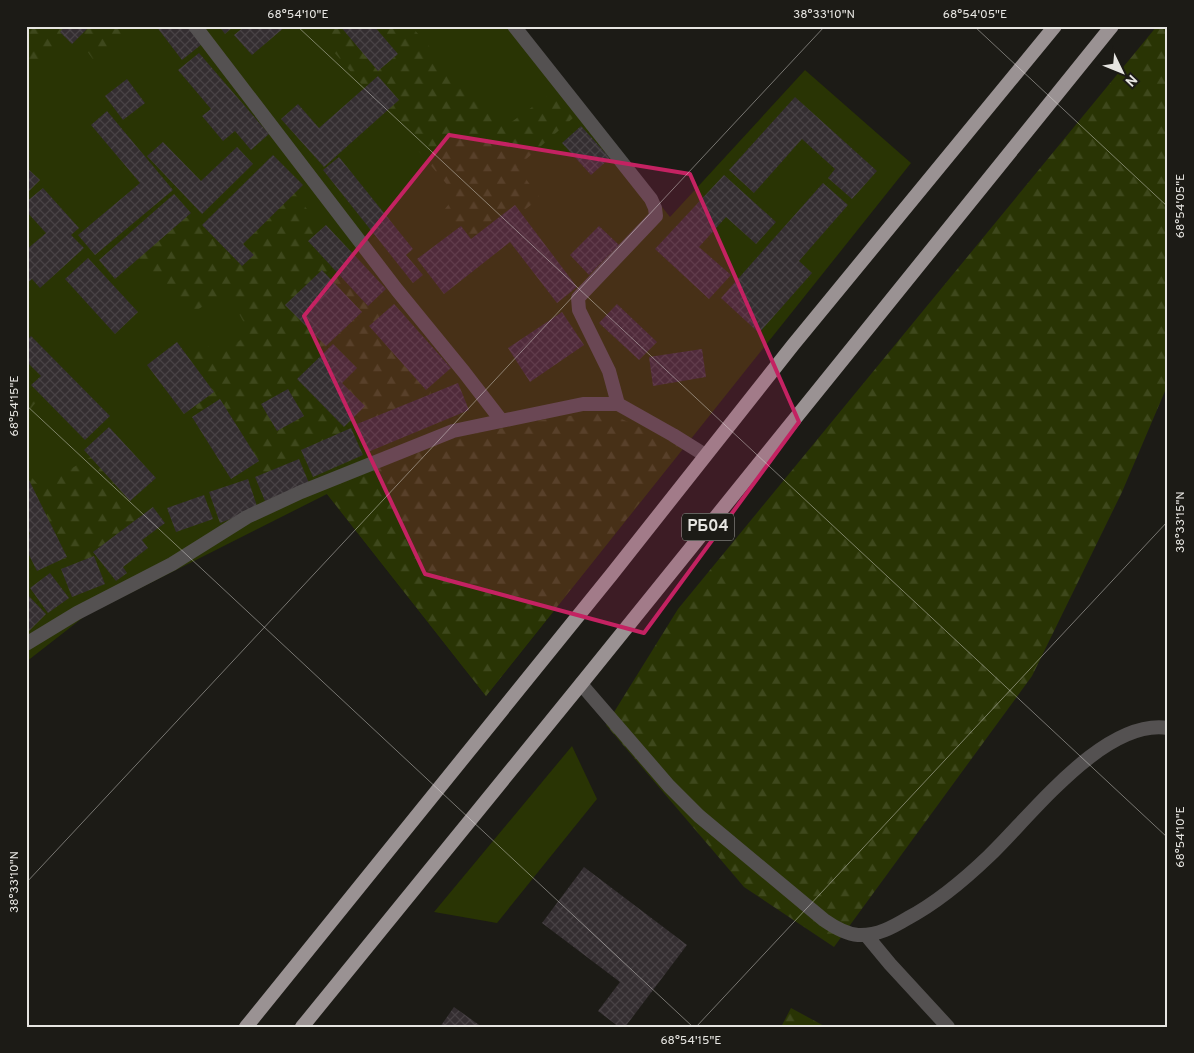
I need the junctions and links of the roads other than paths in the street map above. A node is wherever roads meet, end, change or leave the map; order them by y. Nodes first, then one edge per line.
1 (195, 26) edge
2 (514, 26) edge
3 (1055, 26) edge
4 (1112, 26) edge
5 (618, 404) junction
6 (500, 420) junction
7 (705, 455) junction
8 (26, 644) edge
9 (581, 684) junction
10 (1168, 728) edge
11 (866, 935) junction
12 (246, 1027) edge
13 (302, 1027) edge
14 (948, 1027) edge

1 - 6 lane
2 - 5 lane
3 - 7 highway, РБ04
4 - 9 highway, РБ04
5 - 6 lane
5 - 7 lane
6 - 8 lane
7 - 12 highway, РБ04
9 - 11 lane
9 - 13 highway, РБ04
10 - 11 lane
11 - 14 lane

